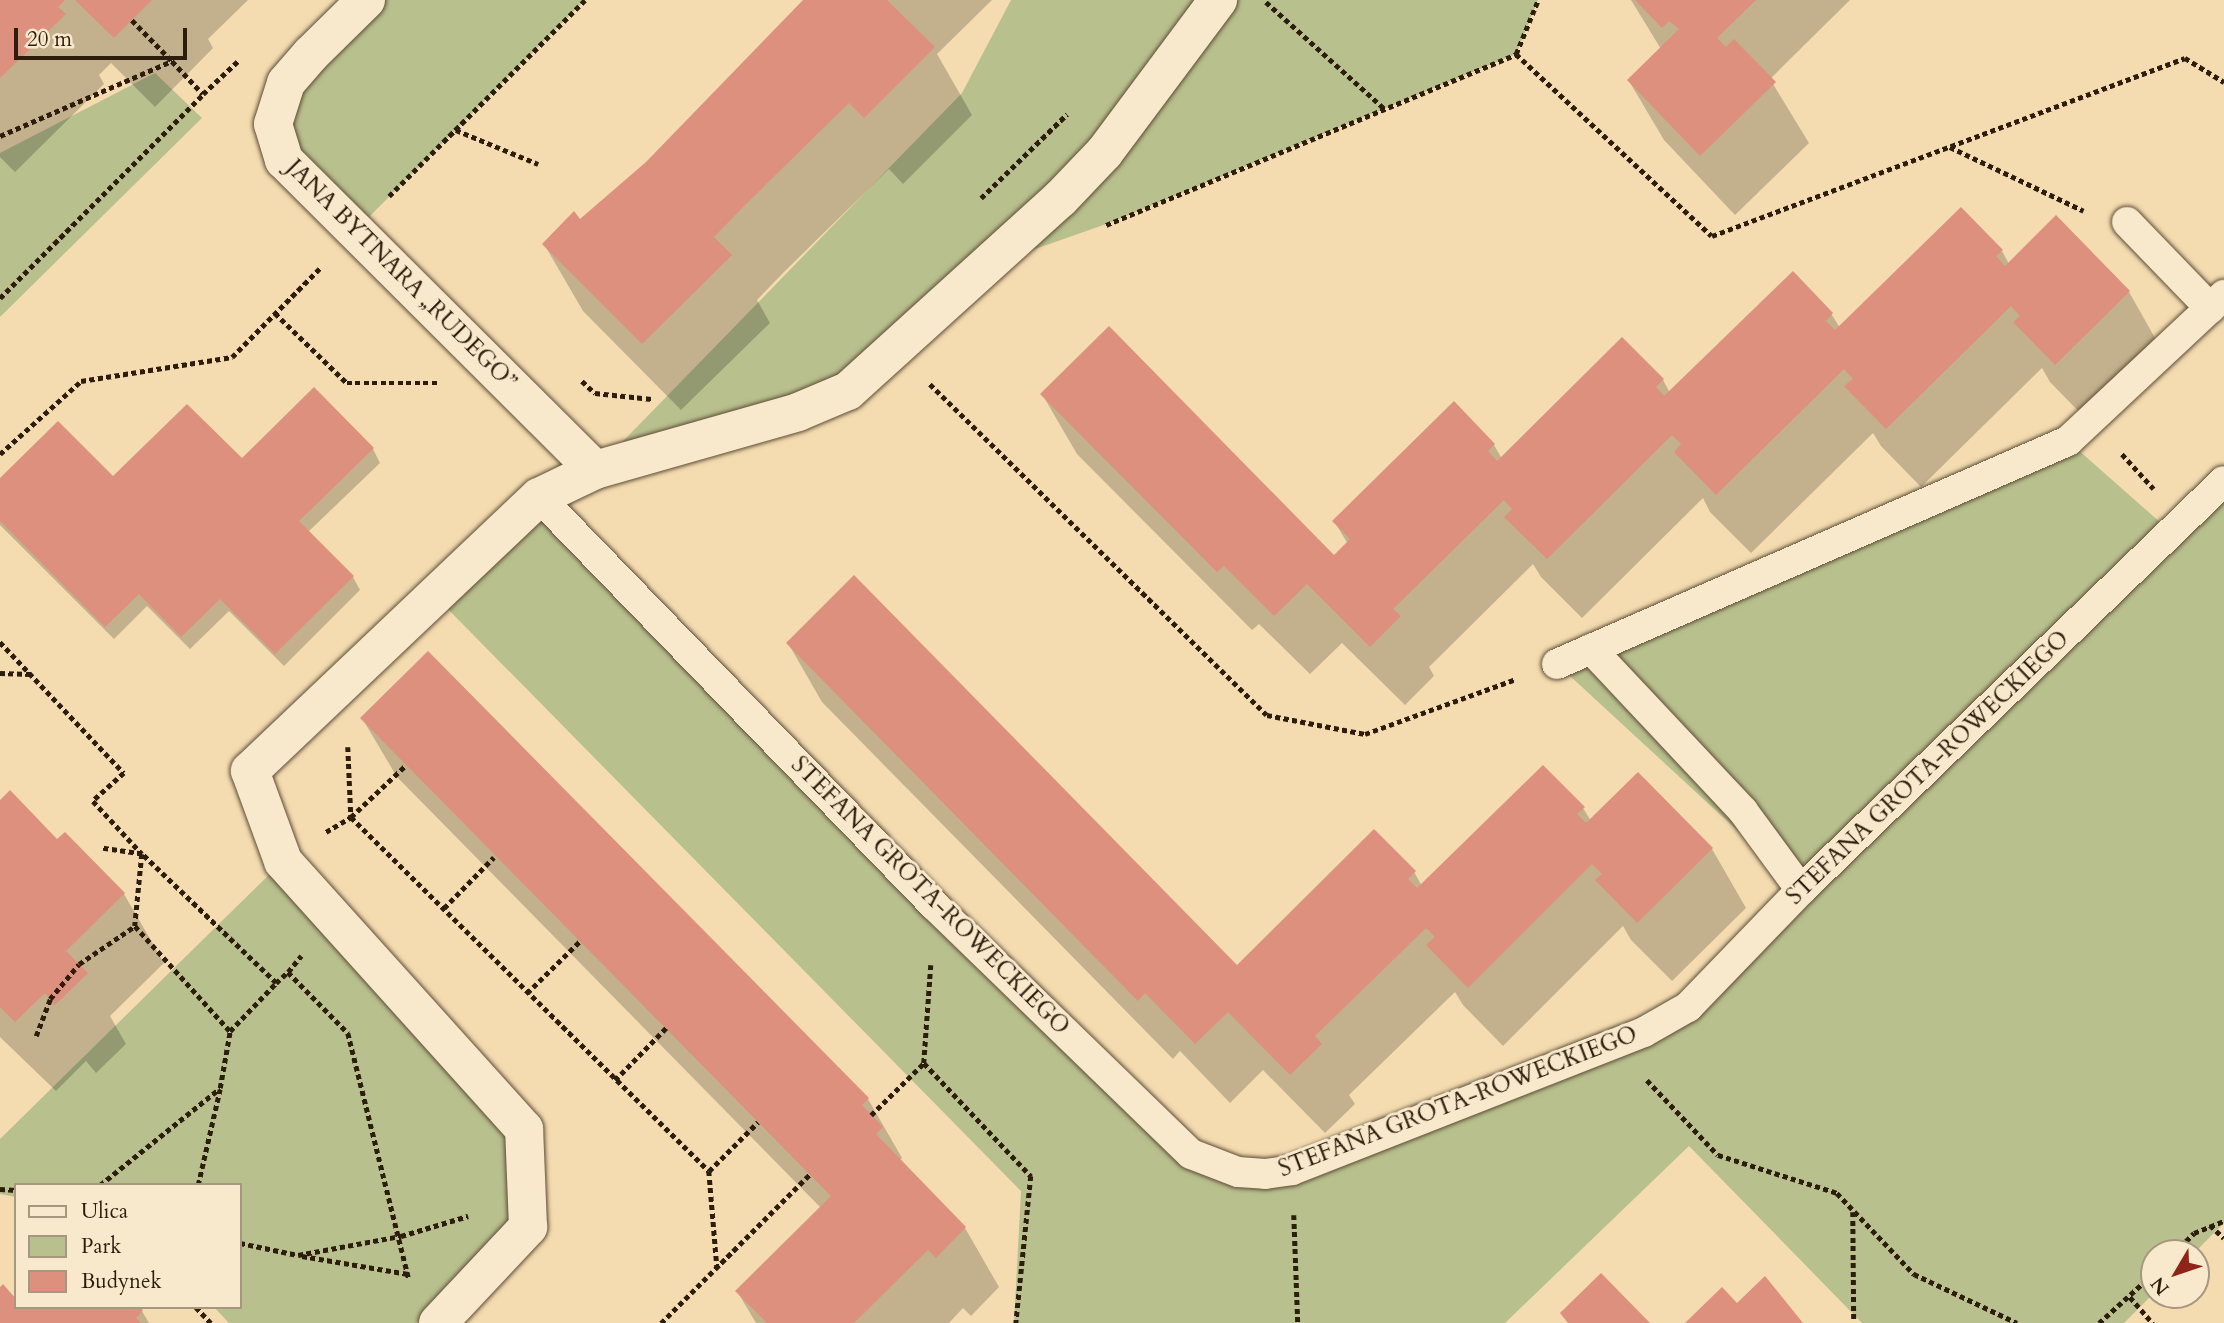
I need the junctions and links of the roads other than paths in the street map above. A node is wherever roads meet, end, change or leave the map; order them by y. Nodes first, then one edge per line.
1 (366, 0) edge
2 (1218, 0) edge
3 (2127, 222) road end
4 (2217, 302) edge
5 (595, 470) junction
6 (2224, 481) edge
7 (538, 497) junction
8 (1591, 649) junction
9 (1556, 664) road end
10 (1801, 890) junction
11 (438, 1323) edge

1 - 5 street, JANA BYTNARA „RUDEGO”
2 - 5 street
3 - 4 lane
4 - 8 lane
5 - 7 street
6 - 10 lane, STEFANA GROTA-ROWECKIEGO
7 - 10 lane, STEFANA GROTA-ROWECKIEGO
7 - 11 street
8 - 9 lane
8 - 10 lane

